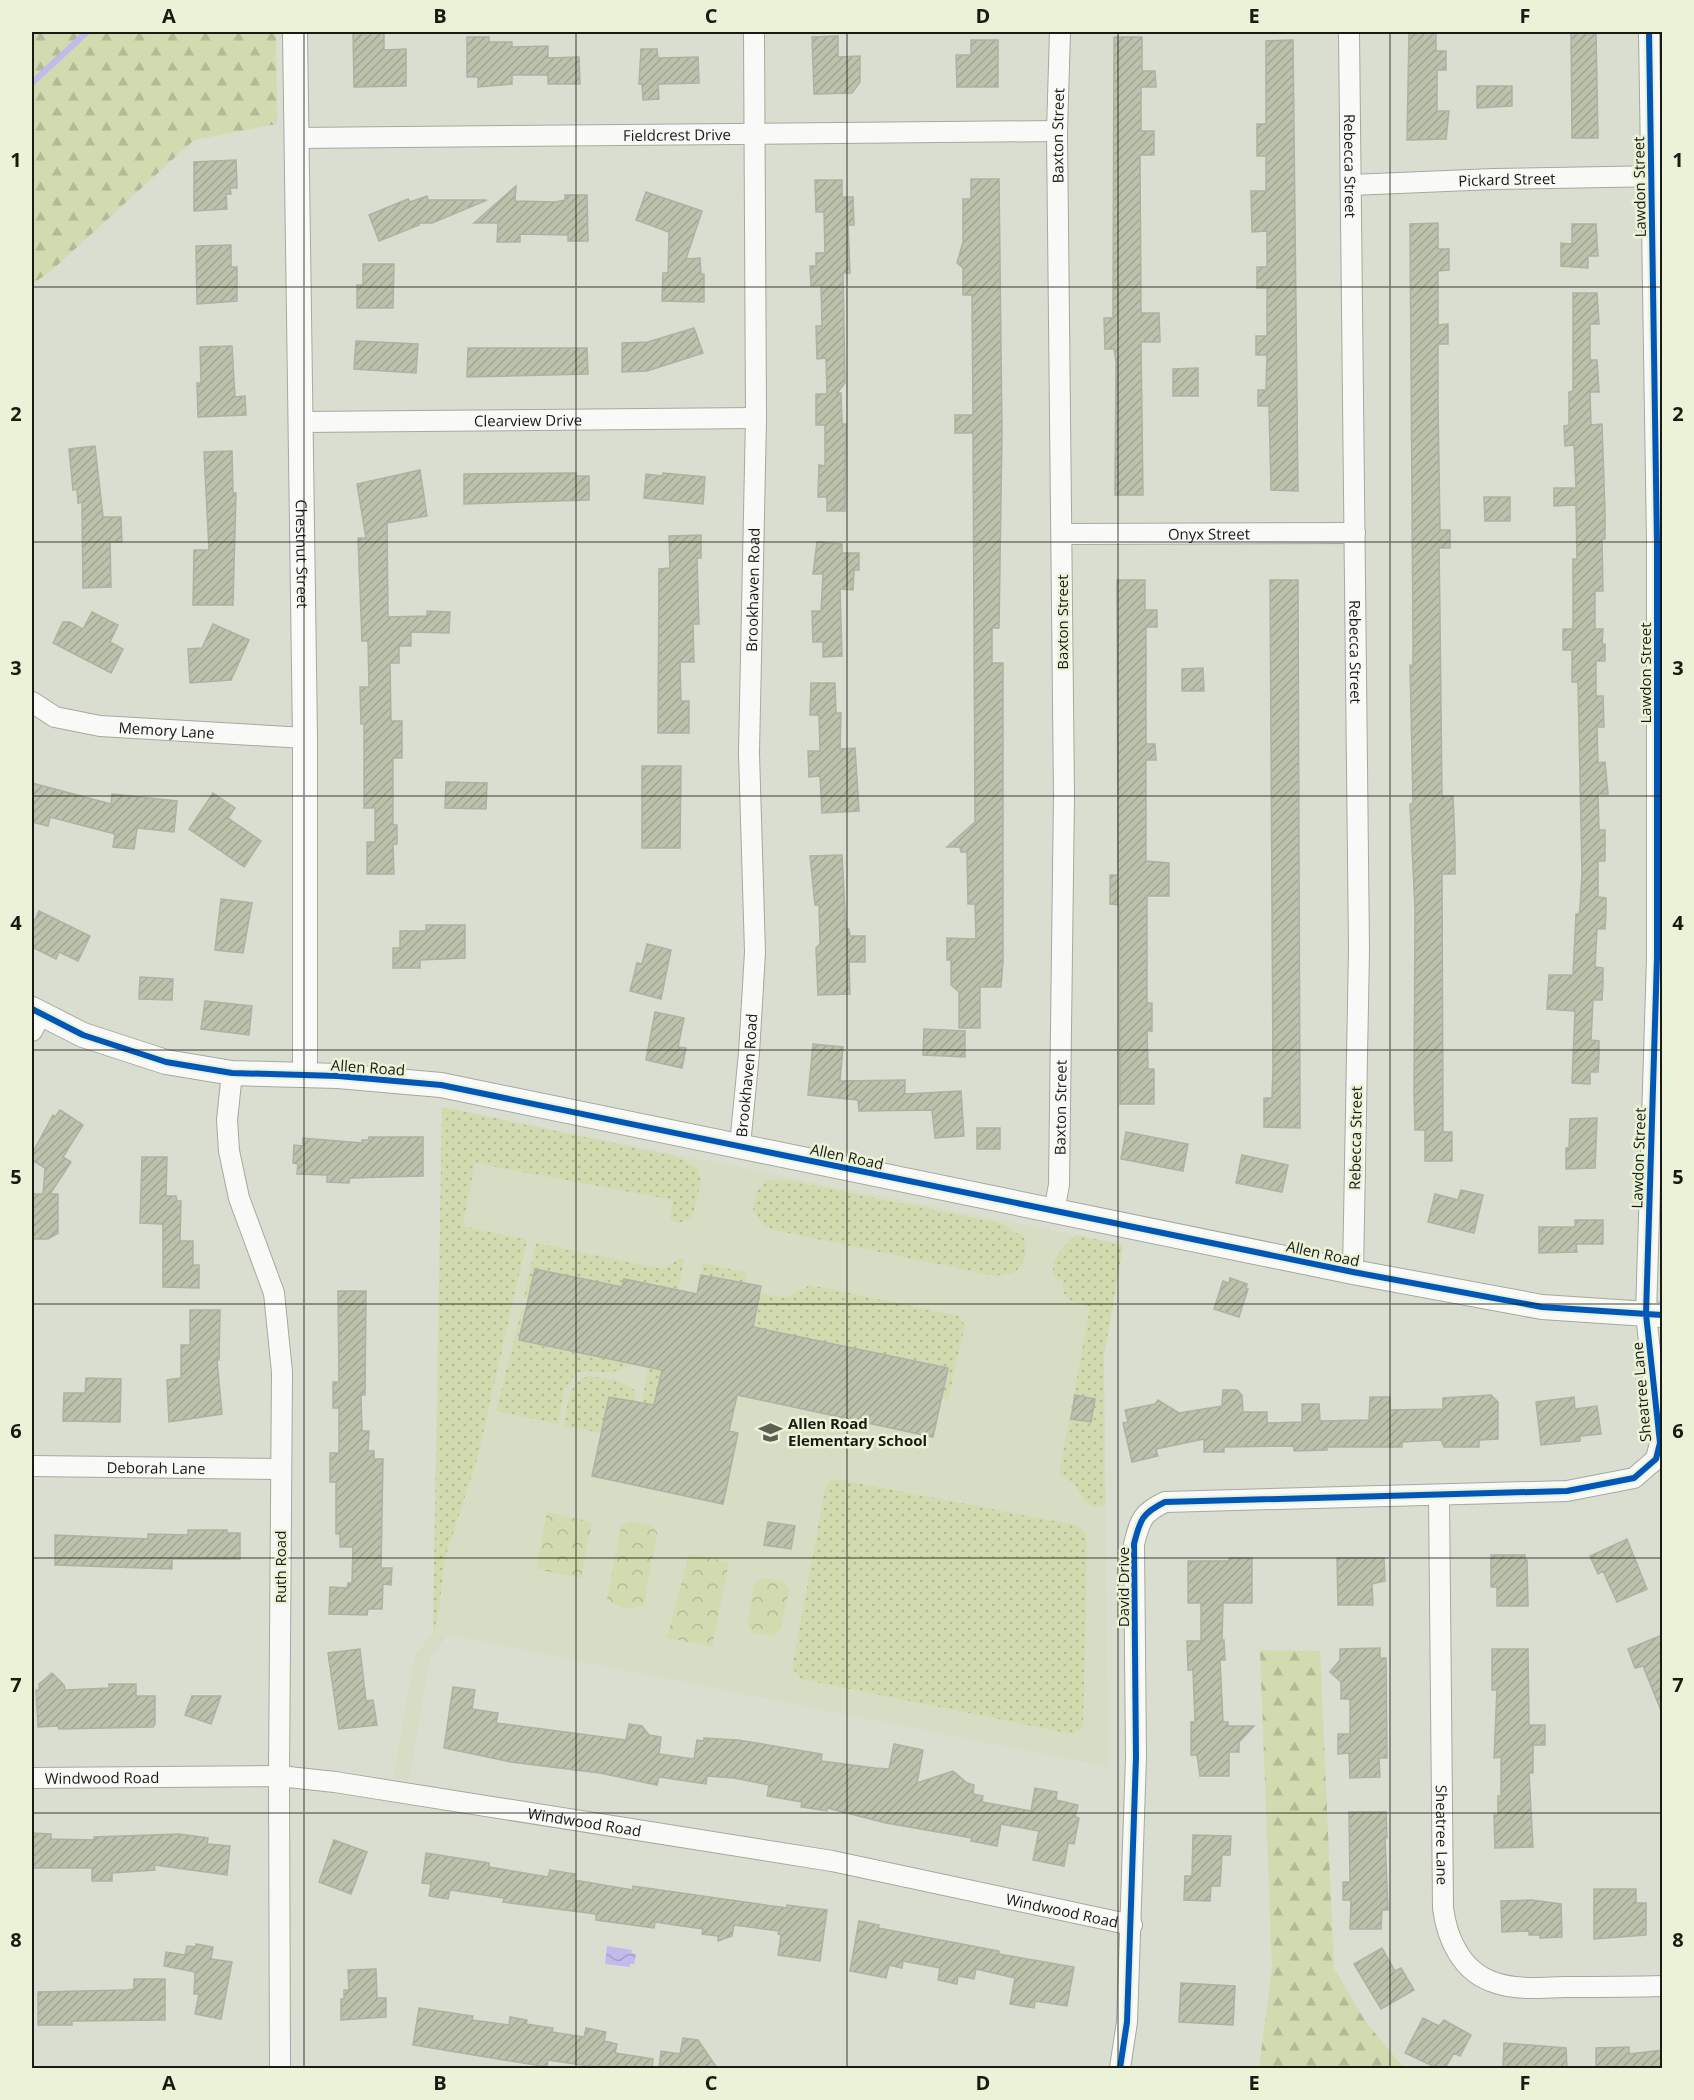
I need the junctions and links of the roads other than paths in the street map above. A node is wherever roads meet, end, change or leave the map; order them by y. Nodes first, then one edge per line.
1 (295, 32) edge
2 (754, 32) edge
3 (1060, 32) edge
4 (1349, 32) edge
5 (1649, 32) edge
6 (1057, 131) junction
7 (755, 132) junction
8 (296, 138) junction
9 (1657, 176) edge
10 (1351, 185) junction
11 (756, 418) junction
12 (300, 422) junction
13 (1355, 533) junction
14 (1062, 534) junction
15 (32, 702) edge
16 (305, 738) junction
17 (35, 1018) edge
18 (232, 1073) junction
19 (305, 1076) junction
20 (740, 1145) junction
21 (1054, 1211) junction
22 (1353, 1272) junction
23 (1654, 1314) edge
24 (32, 1466) edge
25 (281, 1469) junction
26 (1657, 1472) edge
27 (1439, 1496) junction
28 (279, 1776) junction
29 (32, 1778) edge
30 (1132, 1925) junction
31 (1662, 1986) edge
32 (280, 2068) edge
33 (1120, 2068) edge

1 - 8 street, Chestnut Street
2 - 7 street, Brookhaven Road
3 - 6 street, Baxton Street
4 - 10 street, Rebecca Street
5 - 9 street, Lawdon Street
6 - 7 street, Fieldcrest Drive
6 - 14 street, Baxton Street
7 - 8 street, Fieldcrest Drive
7 - 11 street, Brookhaven Road
8 - 12 street, Chestnut Street
9 - 10 street, Pickard Street
9 - 23 street, Lawdon Street
10 - 13 street, Rebecca Street
11 - 12 street, Clearview Drive
11 - 20 street, Brookhaven Road
12 - 16 street, Chestnut Street
13 - 14 street, Onyx Street
13 - 22 street, Rebecca Street
14 - 21 street, Baxton Street
15 - 16 street, Memory Lane
16 - 19 street, Chestnut Street
17 - 18 street, Allen Road
18 - 19 street, Allen Road
18 - 25 street, Ruth Road
19 - 20 street, Allen Road
20 - 21 street, Allen Road
21 - 22 street, Allen Road
22 - 23 street, Allen Road
23 - 26 street, Sheatree Lane
24 - 25 street, Deborah Lane
25 - 28 street, Ruth Road
26 - 27 street, David Drive
27 - 30 street, David Drive
27 - 31 street, Sheatree Lane
28 - 29 street, Windwood Road
28 - 30 street, Windwood Road
28 - 32 street, Ruth Road
30 - 33 street, David Drive

